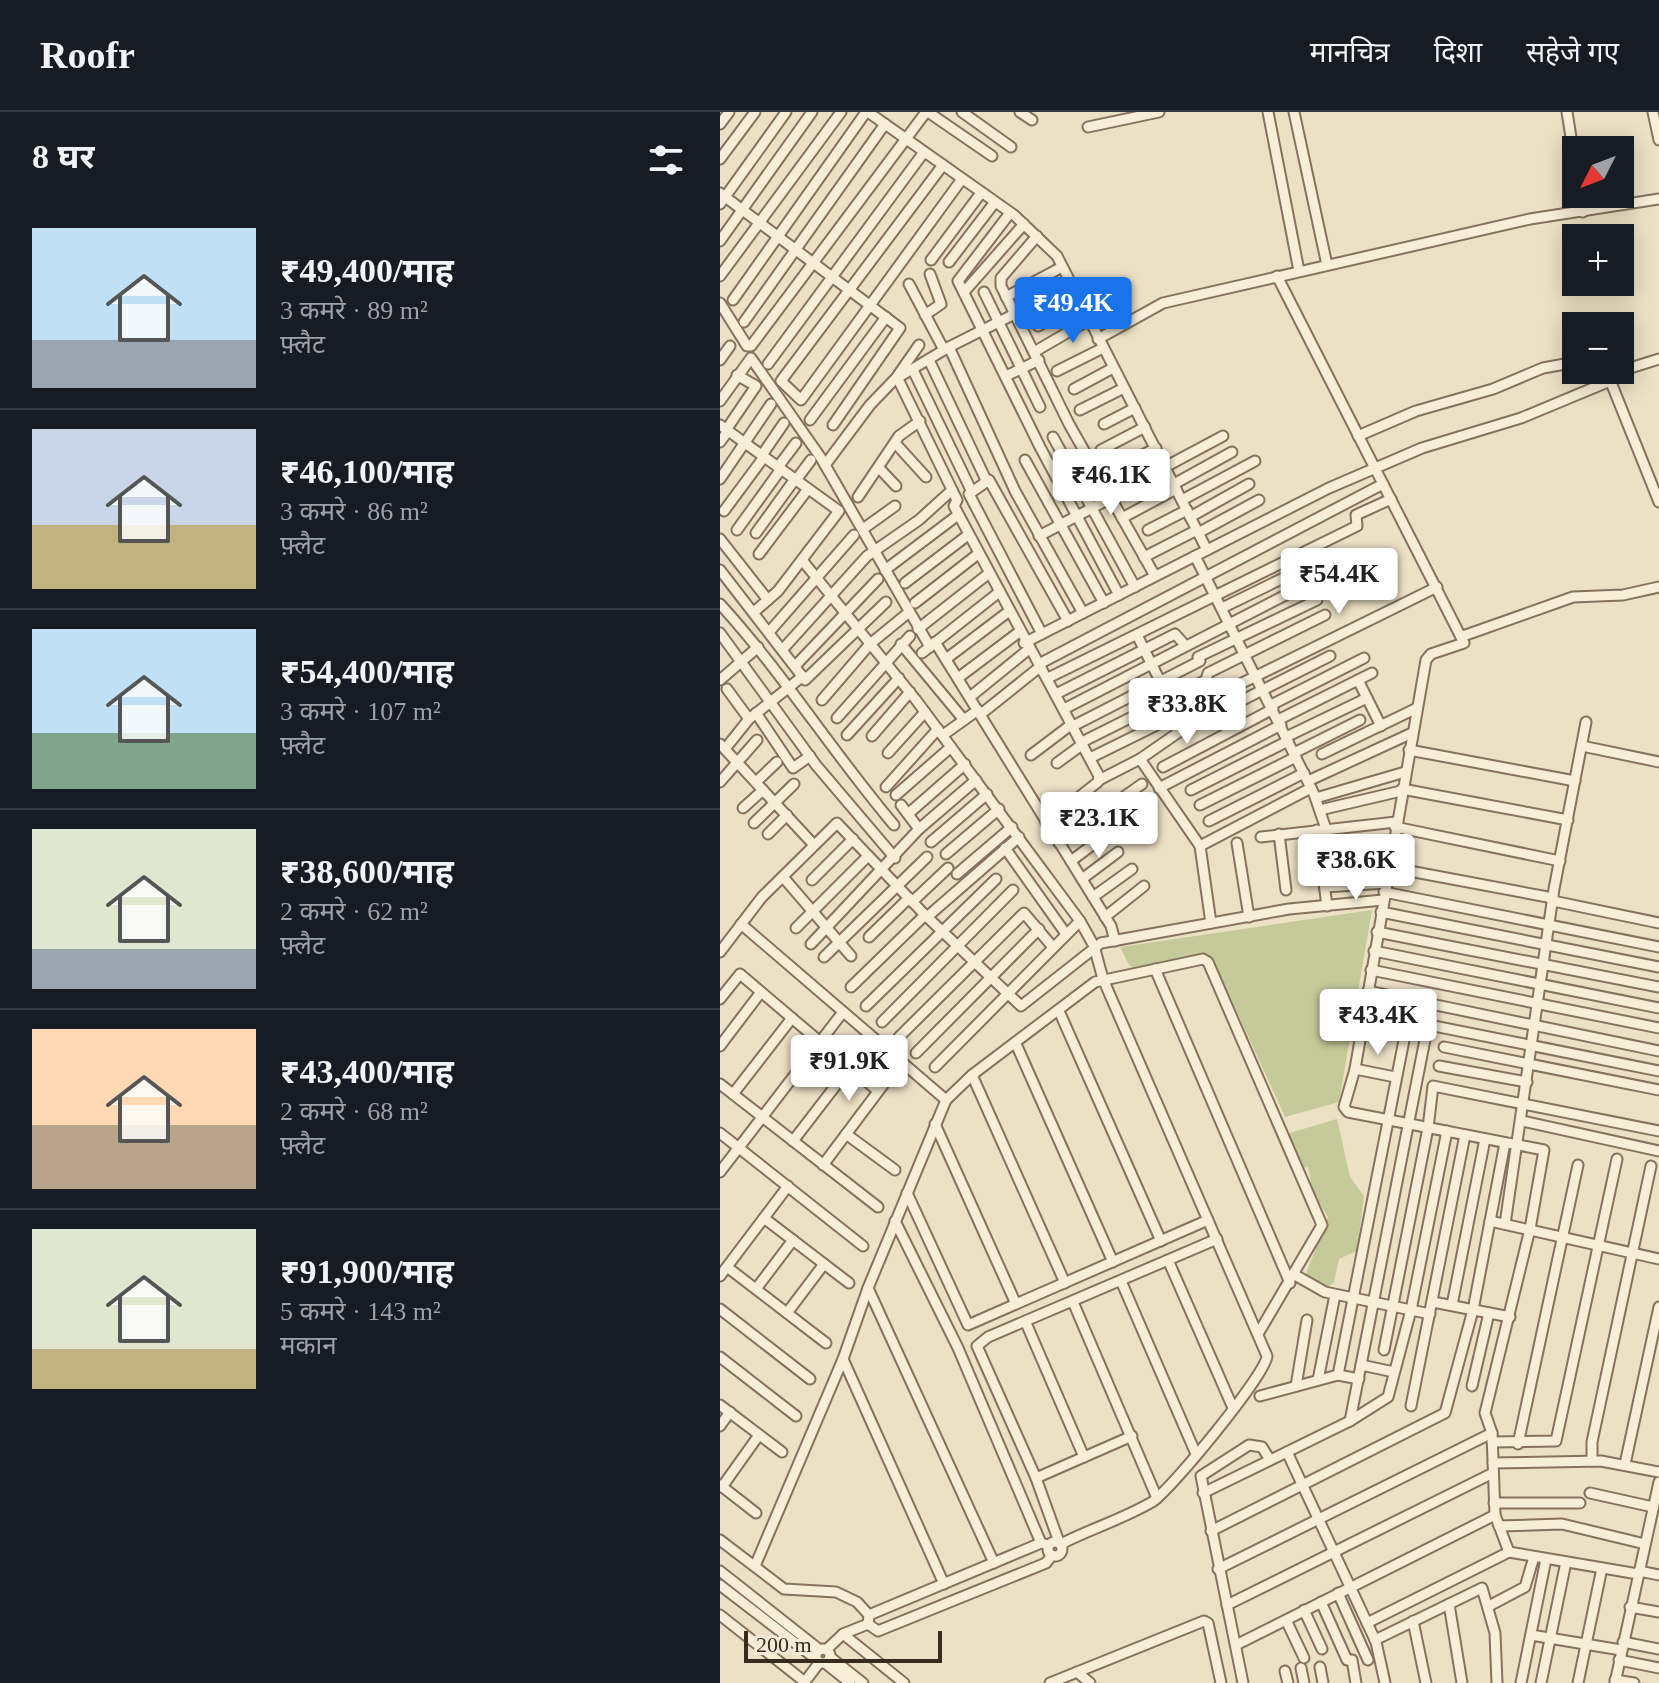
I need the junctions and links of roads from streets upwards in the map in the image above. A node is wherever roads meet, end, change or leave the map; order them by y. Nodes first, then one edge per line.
1 (729, 112) edge
2 (755, 112) edge
3 (786, 112) edge
4 (812, 112) edge
5 (841, 112) edge
6 (867, 112) edge
7 (927, 112) edge
8 (962, 112) edge
9 (1020, 112) edge
10 (1159, 112) edge
11 (1268, 112) edge
12 (1294, 112) edge
13 (1567, 112) edge
14 (1653, 112) edge
15 (1032, 120) dead end
16 (720, 124) edge
17 (885, 124) junction
18 (1088, 127) dead end
19 (1571, 136) edge
20 (904, 138) junction
21 (1659, 140) edge
22 (1011, 147) dead end
23 (924, 152) junction
24 (992, 156) dead end
25 (720, 159) edge
26 (943, 165) junction
27 (962, 179) junction
28 (981, 193) junction
29 (722, 198) edge
30 (1659, 199) edge
31 (995, 202) junction
32 (1582, 208) edge
33 (742, 210) junction
34 (1583, 212) junction
35 (1010, 213) junction
36 (759, 222) junction
37 (1024, 224) junction
38 (1037, 236) junction
39 (779, 237) junction
40 (720, 241) edge
41 (797, 250) junction
42 (931, 260) dead end
43 (813, 262) junction
44 (949, 262) dead end
45 (1327, 265) junction
46 (1062, 267) junction
47 (1299, 271) junction
48 (930, 274) dead end
49 (720, 276) edge
50 (1277, 276) junction
51 (833, 277) junction
52 (909, 284) dead end
53 (1072, 285) junction
54 (851, 291) junction
55 (964, 292) junction
56 (984, 292) dead end
57 (1006, 297) junction
58 (733, 300) dead end
59 (720, 303) edge
60 (869, 303) junction
61 (1080, 303) junction
62 (925, 315) junction
63 (1016, 315) junction
64 (729, 317) junction
65 (886, 317) junction
66 (1089, 320) junction
67 (744, 322) dead end
68 (999, 323) junction
69 (720, 324) edge
70 (1038, 326) dead end
71 (984, 330) junction
72 (1101, 343) junction
73 (919, 345) dead end
74 (730, 346) dead end
75 (946, 349) junction
76 (1037, 356) junction
77 (1659, 359) edge
78 (720, 360) edge
79 (929, 360) junction
80 (768, 364) dead end
81 (1562, 365) edge
82 (1634, 367) edge
83 (1021, 368) junction
84 (1113, 368) junction
85 (913, 370) junction
86 (1057, 371) dead end
87 (737, 375) junction
88 (1006, 376) junction
89 (896, 380) junction
90 (1590, 384) edge
91 (1612, 384) edge
92 (1124, 388) junction
93 (1074, 389) dead end
94 (720, 401) edge
95 (771, 404) dead end
96 (1040, 407) dead end
97 (1135, 408) junction
98 (1080, 410) dead end
99 (810, 420) dead end
100 (920, 421) junction
101 (784, 423) dead end
102 (1104, 424) dead end
103 (833, 425) dead end
104 (1145, 427) junction
105 (725, 429) edge
106 (1223, 436) dead end
107 (1358, 436) junction
108 (1053, 437) dead end
109 (720, 442) edge
110 (745, 443) junction
111 (796, 443) dead end
112 (896, 444) junction
113 (1156, 448) junction
114 (1101, 450) dead end
115 (1232, 452) dead end
116 (763, 456) junction
117 (811, 460) dead end
118 (1025, 460) dead end
119 (1255, 461) dead end
120 (825, 465) junction
121 (780, 468) junction
122 (879, 468) junction
123 (1166, 468) junction
124 (1375, 468) junction
125 (1113, 470) dead end
126 (926, 477) dead end
127 (720, 479) edge
128 (795, 480) junction
129 (987, 482) junction
130 (1249, 484) dead end
131 (1383, 484) junction
132 (896, 486) dead end
133 (1175, 487) junction
134 (808, 489) junction
135 (952, 490) junction
136 (972, 492) junction
137 (858, 497) dead end
138 (1111, 498) junction
139 (1391, 499) junction
140 (1259, 500) dead end
141 (1659, 502) edge
142 (895, 506) dead end
143 (1091, 509) junction
144 (1186, 509) junction
145 (724, 511) dead end
146 (958, 515) junction
147 (1076, 517) junction
148 (1122, 518) junction
149 (1061, 524) junction
150 (863, 529) junction
151 (737, 530) dead end
152 (1148, 530) dead end
153 (1198, 532) junction
154 (756, 533) dead end
155 (854, 535) dead end
156 (968, 535) junction
157 (720, 539) edge
158 (1042, 539) junction
159 (1030, 550) junction
160 (1207, 550) junction
161 (877, 552) junction
162 (759, 554) dead end
163 (978, 554) junction
164 (1195, 556) junction
165 (1144, 557) junction
166 (802, 560) junction
167 (1302, 569) dead end
168 (720, 570) edge
169 (885, 570) junction
170 (988, 574) junction
171 (1205, 575) junction
172 (1155, 576) junction
173 (816, 578) junction
174 (878, 579) dead end
175 (905, 583) dead end
176 (1309, 583) dead end
177 (1135, 587) junction
178 (1437, 587) junction
179 (1659, 587) edge
180 (998, 593) junction
181 (830, 594) junction
182 (1119, 595) junction
183 (1216, 597) junction
184 (768, 600) junction
185 (1317, 600) dead end
186 (886, 602) dead end
187 (915, 603) dead end
188 (1104, 603) junction
189 (720, 604) edge
190 (1222, 608) junction
191 (754, 612) junction
192 (1008, 612) junction
193 (845, 613) junction
194 (908, 613) junction
195 (1083, 613) junction
196 (1325, 615) dead end
197 (1068, 621) junction
198 (1230, 622) junction
199 (857, 627) junction
200 (770, 631) junction
201 (914, 632) junction
202 (1019, 632) junction
203 (720, 633) edge
204 (1042, 634) junction
205 (1137, 635) junction
206 (1463, 636) junction
207 (1238, 638) junction
208 (870, 644) junction
209 (901, 644) junction
210 (1185, 645) junction
211 (1027, 646) junction
212 (758, 647) junction
213 (929, 647) junction
214 (783, 649) junction
215 (1145, 650) junction
216 (1245, 654) junction
217 (1330, 656) dead end
218 (1364, 658) dead end
219 (946, 659) junction
220 (884, 661) junction
221 (740, 662) junction
222 (796, 665) junction
223 (1040, 665) junction
224 (1152, 666) junction
225 (1372, 673) dead end
226 (803, 676) junction
227 (1256, 676) junction
228 (899, 678) junction
229 (958, 678) junction
230 (1048, 678) junction
231 (1358, 680) junction
232 (1160, 681) junction
233 (723, 685) edge
234 (787, 688) junction
235 (1263, 689) junction
236 (910, 692) junction
237 (1056, 694) junction
238 (970, 697) junction
239 (1367, 698) junction
240 (822, 700) dead end
241 (770, 702) junction
242 (1272, 707) junction
243 (1417, 708) junction
244 (1064, 709) junction
245 (925, 712) junction
246 (980, 712) junction
247 (752, 716) junction
248 (837, 718) dead end
249 (964, 720) junction
250 (1360, 720) dead end
251 (1586, 722) dead end
252 (1279, 723) junction
253 (1073, 725) junction
254 (1381, 726) junction
255 (940, 732) junction
256 (1412, 733) junction
257 (847, 735) dead end
258 (872, 736) dead end
259 (1287, 739) junction
260 (757, 740) dead end
261 (1082, 743) junction
262 (1582, 746) junction
263 (722, 747) edge
264 (951, 747) junction
265 (1409, 750) junction
266 (888, 753) dead end
267 (1322, 754) dead end
268 (1031, 755) dead end
269 (1295, 755) junction
270 (810, 756) junction
271 (1090, 758) junction
272 (1140, 759) junction
273 (777, 762) dead end
274 (1659, 762) edge
275 (737, 763) junction
276 (1057, 763) dead end
277 (965, 764) junction
278 (1163, 767) dead end
279 (1405, 772) junction
280 (976, 780) junction
281 (1099, 780) junction
282 (1575, 781) junction
283 (720, 782) edge
284 (794, 784) dead end
285 (1142, 784) dead end
286 (1310, 785) junction
287 (759, 786) junction
288 (886, 787) dead end
289 (1159, 788) junction
290 (1191, 790) dead end
291 (1402, 790) junction
292 (987, 794) junction
293 (774, 802) junction
294 (1200, 805) dead end
295 (743, 808) dead end
296 (999, 809) junction
297 (1320, 810) junction
298 (908, 814) junction
299 (787, 815) junction
300 (1568, 820) junction
301 (1209, 821) dead end
302 (754, 823) dead end
303 (1046, 823) junction
304 (894, 825) dead end
305 (1395, 825) junction
306 (1012, 827) junction
307 (919, 829) junction
308 (1322, 829) junction
309 (768, 834) dead end
310 (1107, 834) dead end
311 (1279, 834) junction
312 (1019, 837) junction
313 (1261, 837) dead end
314 (853, 839) junction
315 (931, 842) dead end
316 (1392, 842) junction
317 (1059, 843) junction
318 (1237, 843) dead end
319 (814, 845) junction
320 (1200, 846) junction
321 (1005, 848) junction
322 (1320, 849) junction
323 (1118, 852) dead end
324 (946, 854) dead end
325 (868, 856) junction
326 (927, 857) dead end
327 (895, 858) junction
328 (1071, 861) junction
329 (1560, 861) junction
330 (1389, 864) junction
331 (948, 868) dead end
332 (1132, 869) dead end
333 (1322, 869) junction
334 (882, 872) junction
335 (957, 874) dead end
336 (783, 877) junction
337 (996, 879) dead end
338 (1082, 879) junction
339 (812, 880) dead end
340 (896, 886) junction
341 (1144, 886) dead end
342 (1325, 887) junction
343 (1013, 890) dead end
344 (1286, 890) dead end
345 (1384, 892) junction
346 (1093, 897) junction
347 (910, 900) junction
348 (1553, 900) junction
349 (1327, 906) junction
350 (812, 911) junction
351 (1381, 912) junction
352 (926, 916) junction
353 (1105, 917) junction
354 (1249, 917) junction
355 (1080, 921) junction
356 (1211, 923) junction
357 (1659, 923) edge
358 (741, 924) junction
359 (1549, 925) junction
360 (796, 928) dead end
361 (827, 928) junction
362 (1039, 929) junction
363 (942, 931) junction
364 (1377, 932) junction
365 (1066, 934) junction
366 (869, 937) dead end
367 (1115, 941) junction
368 (839, 942) junction
369 (811, 944) dead end
370 (1546, 944) junction
371 (1052, 946) junction
372 (1094, 946) junction
373 (1659, 947) edge
374 (959, 948) junction
375 (1374, 951) junction
376 (720, 952) edge
377 (851, 956) dead end
378 (824, 957) dead end
379 (975, 963) junction
380 (1544, 964) junction
381 (1659, 967) edge
382 (1155, 969) junction
383 (1371, 970) junction
384 (991, 978) junction
385 (1103, 979) junction
386 (1541, 984) junction
387 (851, 987) dead end
388 (1659, 987) edge
389 (1368, 991) junction
390 (761, 992) junction
391 (1008, 992) junction
392 (720, 999) edge
393 (1432, 1004) junction
394 (1538, 1004) junction
395 (866, 1006) dead end
396 (1659, 1008) edge
397 (1059, 1011) junction
398 (843, 1012) junction
399 (1364, 1012) junction
400 (792, 1018) junction
401 (1408, 1020) junction
402 (882, 1022) dead end
403 (1427, 1024) junction
404 (1535, 1025) junction
405 (1659, 1028) edge
406 (899, 1037) dead end
407 (820, 1042) junction
408 (1016, 1044) junction
409 (1532, 1044) junction
410 (720, 1046) edge
411 (1444, 1047) dead end
412 (1659, 1051) edge
413 (916, 1053) dead end
414 (901, 1061) junction
415 (1530, 1064) junction
416 (1439, 1066) dead end
417 (850, 1067) junction
418 (935, 1067) dead end
419 (1355, 1069) junction
420 (1659, 1071) edge
421 (972, 1075) junction
422 (1395, 1077) junction
423 (1527, 1082) junction
424 (720, 1084) edge
425 (1659, 1090) edge
426 (878, 1091) junction
427 (733, 1094) junction
428 (946, 1100) junction
429 (1525, 1102) junction
430 (762, 1117) junction
431 (1387, 1120) junction
432 (1522, 1121) junction
433 (935, 1124) junction
434 (1407, 1124) junction
435 (1428, 1128) junction
436 (1447, 1131) junction
437 (1659, 1131) edge
438 (720, 1133) edge
439 (846, 1134) junction
440 (1465, 1135) junction
441 (1485, 1139) junction
442 (793, 1141) junction
443 (1505, 1143) junction
444 (1519, 1146) junction
445 (738, 1148) junction
446 (1659, 1151) edge
447 (1617, 1159) dead end
448 (823, 1165) junction
449 (1578, 1165) dead end
450 (1651, 1166) dead end
451 (895, 1170) dead end
452 (720, 1172) edge
453 (788, 1186) junction
454 (907, 1193) junction
455 (878, 1207) dead end
456 (764, 1218) junction
457 (1208, 1220) junction
458 (895, 1221) junction
459 (1490, 1221) junction
460 (1505, 1224) junction
461 (1530, 1229) junction
462 (1563, 1237) junction
463 (1217, 1239) junction
464 (793, 1240) junction
465 (1161, 1241) junction
466 (1598, 1245) junction
467 (863, 1246) dead end
468 (1634, 1253) junction
469 (1659, 1259) edge
470 (1168, 1260) junction
471 (1113, 1262) junction
472 (824, 1264) junction
473 (723, 1272) edge
474 (1091, 1272) junction
475 (1293, 1279) junction
476 (1121, 1281) junction
477 (849, 1283) dead end
478 (1065, 1283) junction
479 (868, 1288) junction
480 (756, 1289) junction
481 (1100, 1290) junction
482 (1335, 1295) junction
483 (1353, 1299) junction
484 (1073, 1302) junction
485 (1433, 1302) junction
486 (1373, 1303) junction
487 (1016, 1304) junction
488 (1452, 1305) junction
489 (1392, 1306) junction
490 (1659, 1307) edge
491 (720, 1309) edge
492 (1411, 1310) junction
493 (1473, 1310) junction
494 (787, 1313) junction
495 (1489, 1313) junction
496 (1430, 1314) junction
497 (1510, 1317) junction
498 (1307, 1320) dead end
499 (1026, 1323) junction
500 (1258, 1334) junction
501 (826, 1343) dead end
502 (1384, 1350) dead end
503 (843, 1359) junction
504 (721, 1361) edge
505 (1361, 1365) junction
506 (1394, 1372) junction
507 (1338, 1375) junction
508 (810, 1379) dead end
509 (1359, 1379) junction
510 (1318, 1380) junction
511 (1296, 1386) junction
512 (1472, 1386) dead end
513 (1260, 1396) dead end
514 (720, 1405) edge
515 (1411, 1406) dead end
516 (1233, 1408) junction
517 (730, 1412) junction
518 (796, 1416) dead end
519 (1350, 1421) junction
520 (720, 1426) edge
521 (759, 1435) junction
522 (1132, 1436) junction
523 (1492, 1438) junction
524 (1518, 1444) junction
525 (782, 1452) dead end
526 (1287, 1452) junction
527 (1196, 1454) junction
528 (1084, 1457) junction
529 (1270, 1460) junction
530 (1592, 1461) junction
531 (1625, 1464) junction
532 (1493, 1468) junction
533 (1659, 1472) edge
534 (1036, 1478) junction
535 (1659, 1482) edge
536 (721, 1486) edge
537 (1303, 1486) junction
538 (1203, 1493) junction
539 (1590, 1493) dead end
540 (1157, 1498) junction
541 (1494, 1503) junction
542 (1580, 1503) dead end
543 (1653, 1507) junction
544 (756, 1513) dead end
545 (1318, 1519) junction
546 (1497, 1520) junction
547 (1654, 1525) edge
548 (1211, 1531) junction
549 (720, 1540) edge
550 (1645, 1544) junction
551 (1052, 1546) junction
552 (1334, 1552) junction
553 (1509, 1552) junction
554 (1534, 1557) junction
555 (1546, 1559) junction
556 (1566, 1562) junction
557 (994, 1563) junction
558 (755, 1566) junction
559 (1602, 1568) junction
560 (1218, 1569) junction
561 (720, 1571) edge
562 (1638, 1572) junction
563 (1659, 1575) edge
564 (944, 1584) junction
565 (720, 1585) edge
566 (1351, 1587) junction
567 (1338, 1593) junction
568 (1321, 1602) junction
569 (1449, 1604) junction
570 (1227, 1605) junction
571 (1489, 1606) junction
572 (1630, 1607) junction
573 (1304, 1610) junction
574 (1659, 1612) edge
575 (720, 1615) edge
576 (869, 1620) junction
577 (1286, 1620) junction
578 (1413, 1621) junction
579 (1367, 1623) junction
580 (843, 1634) junction
581 (1531, 1635) junction
582 (1550, 1638) junction
583 (1375, 1640) junction
584 (1586, 1644) junction
585 (1236, 1645) junction
586 (1322, 1649) dead end
587 (1659, 1649) edge
588 (1621, 1651) junction
589 (823, 1657) junction
590 (1368, 1660) dead end
591 (1320, 1667) dead end
592 (1659, 1668) edge
593 (1285, 1671) dead end
594 (1077, 1672) junction
595 (1615, 1681) edge
596 (804, 1682) edge
597 (1356, 1682) edge
598 (850, 1683) edge
599 (863, 1683) edge
600 (904, 1683) edge
601 (1050, 1683) edge
602 (1090, 1683) edge
603 (1221, 1683) edge
604 (1242, 1683) edge
605 (1288, 1683) edge
606 (1304, 1683) edge
607 (1323, 1683) edge
608 (1344, 1683) edge
609 (1385, 1683) edge
610 (1426, 1683) edge
611 (1462, 1683) edge
612 (1497, 1683) edge
613 (1521, 1683) edge
614 (1541, 1683) edge
615 (1578, 1683) edge
616 (1634, 1683) edge

1 - 16 street
2 - 25 street
3 - 29 street
4 - 33 street
5 - 36 street
6 - 17 street
6 - 39 street
7 - 20 street
7 - 24 street
8 - 22 street
9 - 15 street
10 - 18 street
11 - 47 street
12 - 45 street
13 - 19 street
14 - 21 street
17 - 20 street
17 - 41 street
20 - 23 street
20 - 43 street
23 - 26 street
23 - 51 street
26 - 27 street
26 - 54 street
27 - 28 street
27 - 60 street
28 - 31 street
28 - 42 street
29 - 33 street
30 - 34 street
31 - 35 street
31 - 44 street
32 - 34 street
33 - 36 street
33 - 40 street
34 - 45 street
35 - 37 street
35 - 55 street
36 - 39 street
36 - 49 street
37 - 38 street
37 - 55 street
38 - 46 street
38 - 57 street
39 - 41 street
39 - 58 street
41 - 43 street
41 - 67 street
43 - 51 street
43 - 64 street
45 - 47 street
46 - 53 street
46 - 57 street
47 - 50 street
48 - 62 street
50 - 72 street
50 - 107 street
51 - 54 street
51 - 80 street
52 - 62 street
53 - 61 street
53 - 63 street
54 - 60 street
54 - 60 street
55 - 71 street
56 - 68 street
57 - 63 street
59 - 64 street
60 - 65 street
61 - 66 street
61 - 70 street
62 - 75 street
63 - 68 street
63 - 76 street
64 - 69 street
65 - 99 street
65 - 103 street
66 - 72 street
66 - 76 street
68 - 71 street
68 - 83 street
71 - 75 street
71 - 88 street
72 - 84 street
72 - 86 street
73 - 89 street
74 - 78 street
75 - 79 street
75 - 158 street
76 - 83 street
76 - 138 street
77 - 82 street
79 - 85 street
79 - 129 street
81 - 107 street
83 - 88 street
83 - 96 street
84 - 92 street
84 - 93 street
85 - 89 street
85 - 136 street
87 - 94 street
87 - 105 street
87 - 120 street
88 - 147 street
89 - 100 street
89 - 120 street
90 - 124 street
91 - 141 street
92 - 97 street
92 - 98 street
95 - 110 street
97 - 102 street
97 - 104 street
100 - 112 street
100 - 135 street
101 - 116 street
104 - 113 street
104 - 114 street
105 - 109 street
105 - 110 street
106 - 123 street
107 - 124 street
108 - 143 street
110 - 116 street
110 - 127 street
111 - 121 street
112 - 122 street
112 - 126 street
113 - 123 street
113 - 125 street
115 - 133 street
116 - 121 street
116 - 145 street
117 - 128 street
118 - 149 street
119 - 144 street
120 - 150 street
121 - 128 street
121 - 151 street
122 - 132 street
122 - 137 street
123 - 133 street
123 - 138 street
124 - 131 street
124 - 160 street
128 - 134 street
128 - 154 street
129 - 136 street
129 - 159 street
130 - 144 street
131 - 139 street
131 - 171 street
133 - 144 street
133 - 148 street
134 - 162 street
134 - 166 street
135 - 146 street
135 - 161 street
136 - 204 street
138 - 143 street
138 - 148 street
139 - 178 street
139 - 183 street
140 - 153 street
142 - 150 street
143 - 147 street
143 - 177 street
144 - 152 street
144 - 153 street
146 - 156 street
146 - 169 street
147 - 149 street
147 - 182 street
148 - 165 street
149 - 158 street
149 - 188 street
150 - 161 street
153 - 160 street
153 - 165 street
155 - 173 street
156 - 163 street
156 - 175 street
157 - 184 street
158 - 159 street
158 - 195 street
159 - 197 street
160 - 164 street
161 - 169 street
161 - 181 street
163 - 170 street
163 - 187 street
164 - 171 street
164 - 172 street
165 - 172 street
166 - 173 street
166 - 184 street
167 - 190 street
168 - 191 street
169 - 194 street
170 - 180 street
170 - 201 street
171 - 183 street
171 - 223 street
172 - 177 street
173 - 181 street
173 - 200 street
174 - 193 street
176 - 198 street
177 - 182 street
178 - 206 street
178 - 227 street
179 - 206 street
180 - 192 street
180 - 213 street
181 - 193 street
181 - 214 street
182 - 188 street
183 - 190 street
183 - 205 street
184 - 191 street
185 - 207 street
186 - 199 street
188 - 195 street
189 - 212 street
190 - 198 street
191 - 200 street
192 - 202 street
192 - 219 street
193 - 199 street
193 - 222 street
194 - 201 street
194 - 208 street
195 - 197 street
196 - 216 street
197 - 204 street
198 - 207 street
198 - 210 street
199 - 208 street
199 - 226 street
200 - 214 street
201 - 209 street
201 - 213 street
202 - 211 street
202 - 229 street
203 - 221 street
204 - 211 street
205 - 215 street
205 - 230 street
206 - 243 street
207 - 216 street
207 - 232 street
208 - 220 street
208 - 240 street
209 - 220 street
209 - 249 street
210 - 215 street
210 - 224 street
211 - 223 street
211 - 238 street
212 - 221 street
212 - 234 street
213 - 219 street
214 - 222 street
215 - 224 street
215 - 237 street
216 - 227 street
216 - 261 street
217 - 235 street
218 - 242 street
219 - 229 street
220 - 228 street
220 - 248 street
221 - 233 street
221 - 241 street
222 - 226 street
223 - 230 street
223 - 246 street
224 - 232 street
224 - 244 street
225 - 231 street
226 - 234 street
227 - 235 street
227 - 271 street
228 - 236 street
228 - 257 street
229 - 238 street
230 - 237 street
231 - 239 street
231 - 252 street
232 - 253 street
233 - 247 street
234 - 241 street
234 - 304 street
235 - 242 street
235 - 272 street
236 - 245 street
236 - 258 street
237 - 244 street
238 - 246 street
239 - 254 street
239 - 259 street
241 - 247 street
241 - 270 street
242 - 252 street
242 - 278 street
243 - 254 street
243 - 256 street
244 - 253 street
245 - 255 street
245 - 266 street
246 - 249 street
246 - 303 street
247 - 263 street
247 - 270 street
249 - 255 street
250 - 269 street
251 - 262 street
252 - 259 street
252 - 289 street
253 - 261 street
253 - 268 street
254 - 267 street
255 - 264 street
255 - 288 street
256 - 265 street
256 - 286 street
259 - 269 street
259 - 290 street
260 - 275 street
261 - 271 street
261 - 276 street
262 - 274 street
262 - 282 street
263 - 275 street
264 - 277 street
264 - 298 street
265 - 279 street
265 - 282 street
269 - 286 street
269 - 294 street
270 - 327 street
271 - 281 street
272 - 281 street
272 - 289 street
273 - 287 street
275 - 283 street
275 - 287 street
277 - 280 street
277 - 298 street
279 - 286 street
279 - 291 street
280 - 292 street
280 - 307 street
281 - 303 street
282 - 300 street
284 - 293 street
285 - 317 street
286 - 297 street
286 - 301 street
286 - 320 street
287 - 293 street
287 - 295 street
289 - 320 street
291 - 297 street
291 - 300 street
291 - 305 street
292 - 296 street
292 - 315 street
293 - 299 street
293 - 302 street
296 - 306 street
296 - 324 street
297 - 308 street
298 - 307 street
299 - 309 street
299 - 319 street
300 - 329 street
303 - 317 street
305 - 308 street
305 - 316 street
305 - 329 street
306 - 312 street
306 - 335 street
307 - 327 street
308 - 311 street
308 - 322 street
310 - 328 street
311 - 313 street
311 - 344 street
312 - 321 street
312 - 355 street
314 - 319 street
314 - 325 street
314 - 339 street
316 - 322 street
316 - 330 street
317 - 328 street
318 - 354 street
319 - 336 street
320 - 356 street
321 - 352 street
321 - 365 street
322 - 333 street
323 - 338 street
325 - 334 street
325 - 350 street
326 - 340 street
327 - 334 street
328 - 338 street
329 - 348 street
330 - 333 street
330 - 345 street
330 - 348 street
331 - 347 street
332 - 346 street
333 - 342 street
334 - 340 street
334 - 361 street
336 - 350 street
336 - 358 street
337 - 363 street
338 - 346 street
340 - 347 street
340 - 368 street
341 - 353 street
342 - 345 street
342 - 349 street
343 - 374 street
345 - 349 street
345 - 351 street
345 - 359 street
346 - 353 street
347 - 352 street
347 - 366 street
348 - 357 street
348 - 359 street
349 - 354 street
350 - 360 street
350 - 361 street
351 - 364 street
351 - 370 street
352 - 363 street
352 - 387 street
353 - 367 street
354 - 356 street
355 - 365 street
355 - 372 street
356 - 367 street
358 - 376 street
358 - 398 street
359 - 370 street
359 - 373 street
361 - 368 street
361 - 369 street
362 - 371 street
362 - 379 street
362 - 384 street
363 - 374 street
363 - 395 street
364 - 375 street
364 - 380 street
365 - 371 street
367 - 372 street
368 - 377 street
368 - 378 street
370 - 380 street
370 - 381 street
371 - 391 street
372 - 385 street
372 - 391 street
374 - 379 street
374 - 402 street
375 - 383 street
375 - 386 street
379 - 384 street
379 - 406 street
380 - 386 street
380 - 388 street
382 - 385 street
382 - 475 street
382 - 475 street
383 - 389 street
383 - 394 street
384 - 391 street
384 - 413 street
385 - 397 street
385 - 457 street
386 - 394 street
386 - 396 street
389 - 393 street
389 - 399 street
390 - 392 street
390 - 400 street
390 - 410 street
391 - 418 street
393 - 403 street
393 - 404 street
394 - 404 street
394 - 405 street
397 - 408 street
397 - 465 street
398 - 407 street
398 - 414 street
399 - 401 street
399 - 419 street
400 - 407 street
400 - 427 street
401 - 403 street
401 - 422 street
403 - 409 street
403 - 434 street
404 - 409 street
404 - 412 street
407 - 417 street
407 - 430 street
408 - 421 street
408 - 471 street
409 - 415 street
409 - 420 street
411 - 415 street
414 - 426 street
414 - 428 street
415 - 423 street
415 - 425 street
416 - 423 street
417 - 426 street
417 - 442 street
419 - 422 street
419 - 431 street
421 - 428 street
421 - 478 street
422 - 431 street
423 - 429 street
424 - 427 street
426 - 439 street
427 - 430 street
428 - 433 street
429 - 432 street
429 - 435 street
429 - 437 street
430 - 442 street
430 - 445 street
431 - 434 street
431 - 483 street
432 - 444 street
432 - 446 street
433 - 454 street
433 - 487 street
434 - 435 street
434 - 486 street
435 - 436 street
435 - 489 street
436 - 440 street
436 - 492 street
438 - 445 street
439 - 448 street
439 - 451 street
440 - 441 street
440 - 485 street
441 - 443 street
441 - 488 street
442 - 448 street
443 - 444 street
443 - 459 street
444 - 460 street
444 - 461 street
445 - 452 street
445 - 453 street
447 - 466 street
448 - 455 street
449 - 462 street
450 - 468 street
453 - 456 street
453 - 467 street
454 - 458 street
454 - 487 street
456 - 464 street
456 - 473 street
457 - 463 street
457 - 465 street
458 - 479 street
458 - 551 street
459 - 460 street
459 - 493 street
460 - 461 street
461 - 462 street
461 - 497 street
462 - 466 street
462 - 524 street
463 - 470 street
463 - 500 street
464 - 472 street
464 - 480 street
465 - 471 street
466 - 468 street
466 - 524 street
468 - 469 street
468 - 530 street
470 - 476 street
470 - 516 street
471 - 474 street
472 - 477 street
472 - 494 street
473 - 480 street
474 - 478 street
474 - 481 street
475 - 482 street
475 - 500 street
476 - 481 street
476 - 527 street
478 - 487 street
479 - 503 street
479 - 557 street
480 - 494 street
481 - 484 street
482 - 483 street
482 - 510 street
483 - 486 street
483 - 507 street
484 - 499 street
484 - 522 street
485 - 488 street
485 - 496 street
486 - 489 street
486 - 505 street
488 - 493 street
489 - 492 street
489 - 502 street
490 - 531 street
491 - 508 street
492 - 496 street
492 - 506 street
493 - 495 street
493 - 537 street
494 - 501 street
495 - 497 street
495 - 512 street
496 - 515 street
497 - 523 street
498 - 511 street
499 - 528 street
499 - 534 street
500 - 516 street
503 - 558 street
503 - 564 street
504 - 518 street
505 - 506 street
505 - 509 street
506 - 519 street
507 - 509 street
507 - 510 street
509 - 519 street
510 - 511 street
511 - 513 street
514 - 517 street
516 - 527 street
517 - 520 street
517 - 521 street
519 - 526 street
521 - 525 street
521 - 536 street
522 - 528 street
522 - 540 street
523 - 524 street
523 - 532 street
523 - 545 street
526 - 529 street
526 - 537 street
527 - 540 street
528 - 534 street
529 - 538 street
529 - 538 street
530 - 531 street
530 - 532 street
531 - 533 street
532 - 541 street
532 - 552 street
534 - 551 street
535 - 543 street
536 - 544 street
537 - 545 street
537 - 548 street
538 - 548 street
539 - 543 street
540 - 551 street
541 - 542 street
541 - 546 street
543 - 547 street
545 - 552 street
545 - 560 street
546 - 550 street
546 - 553 street
546 - 566 street
547 - 550 street
548 - 560 street
549 - 558 street
550 - 562 street
551 - 557 street
551 - 576 street
552 - 566 street
552 - 570 street
553 - 554 street
553 - 579 street
554 - 555 street
554 - 571 street
555 - 556 street
555 - 581 street
556 - 559 street
556 - 582 street
557 - 564 street
558 - 576 street
559 - 562 street
559 - 584 street
560 - 570 street
561 - 589 street
562 - 563 street
562 - 572 street
564 - 576 street
565 - 589 street
566 - 567 street
566 - 579 street
567 - 568 street
567 - 590 street
568 - 573 street
568 - 597 street
569 - 571 street
569 - 578 street
569 - 611 street
570 - 585 street
571 - 612 street
572 - 574 street
572 - 588 street
573 - 577 street
573 - 586 street
575 - 596 street
576 - 580 street
577 - 585 street
577 - 606 street
578 - 583 street
578 - 610 street
579 - 583 street
580 - 589 street
580 - 600 street
581 - 582 street
581 - 613 street
582 - 584 street
582 - 614 street
583 - 609 street
584 - 588 street
584 - 615 street
585 - 604 street
587 - 588 street
588 - 592 street
588 - 595 street
589 - 596 street
589 - 598 street
589 - 599 street
591 - 607 street
593 - 605 street
594 - 601 street
594 - 602 street
594 - 603 street
595 - 616 street
597 - 608 street

